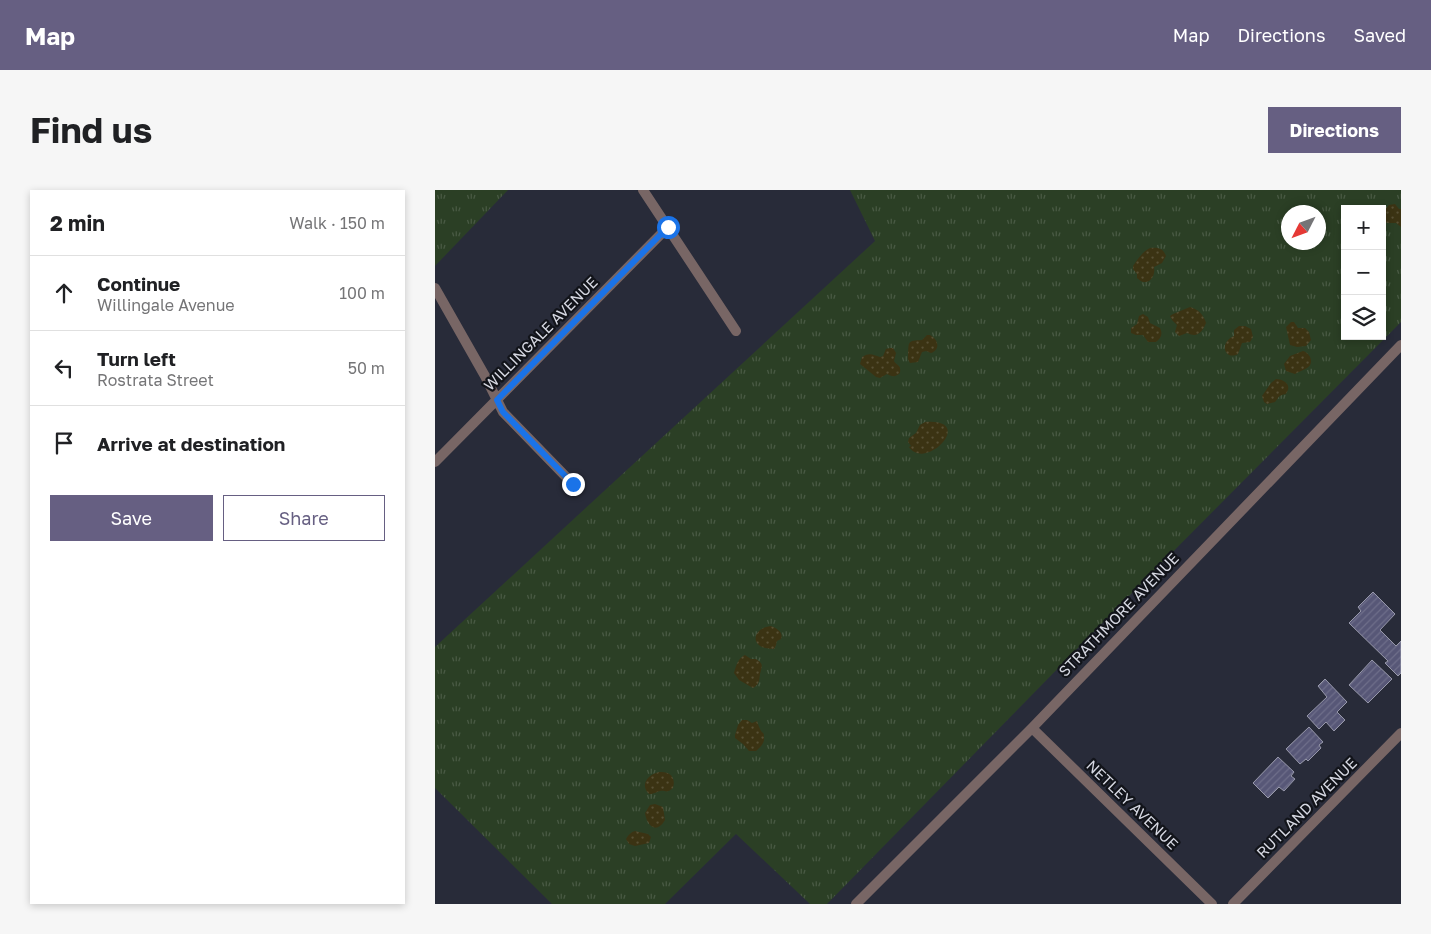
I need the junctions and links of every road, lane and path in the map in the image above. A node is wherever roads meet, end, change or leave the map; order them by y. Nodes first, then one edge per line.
1 (643, 190) edge
2 (668, 227) junction
3 (435, 288) edge
4 (736, 331) dead end
5 (1401, 345) edge
6 (497, 400) junction
7 (435, 462) edge
8 (573, 484) dead end
9 (1032, 728) junction
10 (1401, 733) edge
11 (856, 904) edge
12 (1212, 904) edge
13 (1233, 904) edge

1 - 2 street
2 - 4 street
2 - 6 street, WILLINGALE AVENUE
3 - 6 street
5 - 9 street, STRATHMORE AVENUE
6 - 7 street, WILLINGALE AVENUE
6 - 8 street
9 - 11 street, STRATHMORE AVENUE
9 - 12 street, NETLEY AVENUE
10 - 13 street, RUTLAND AVENUE

